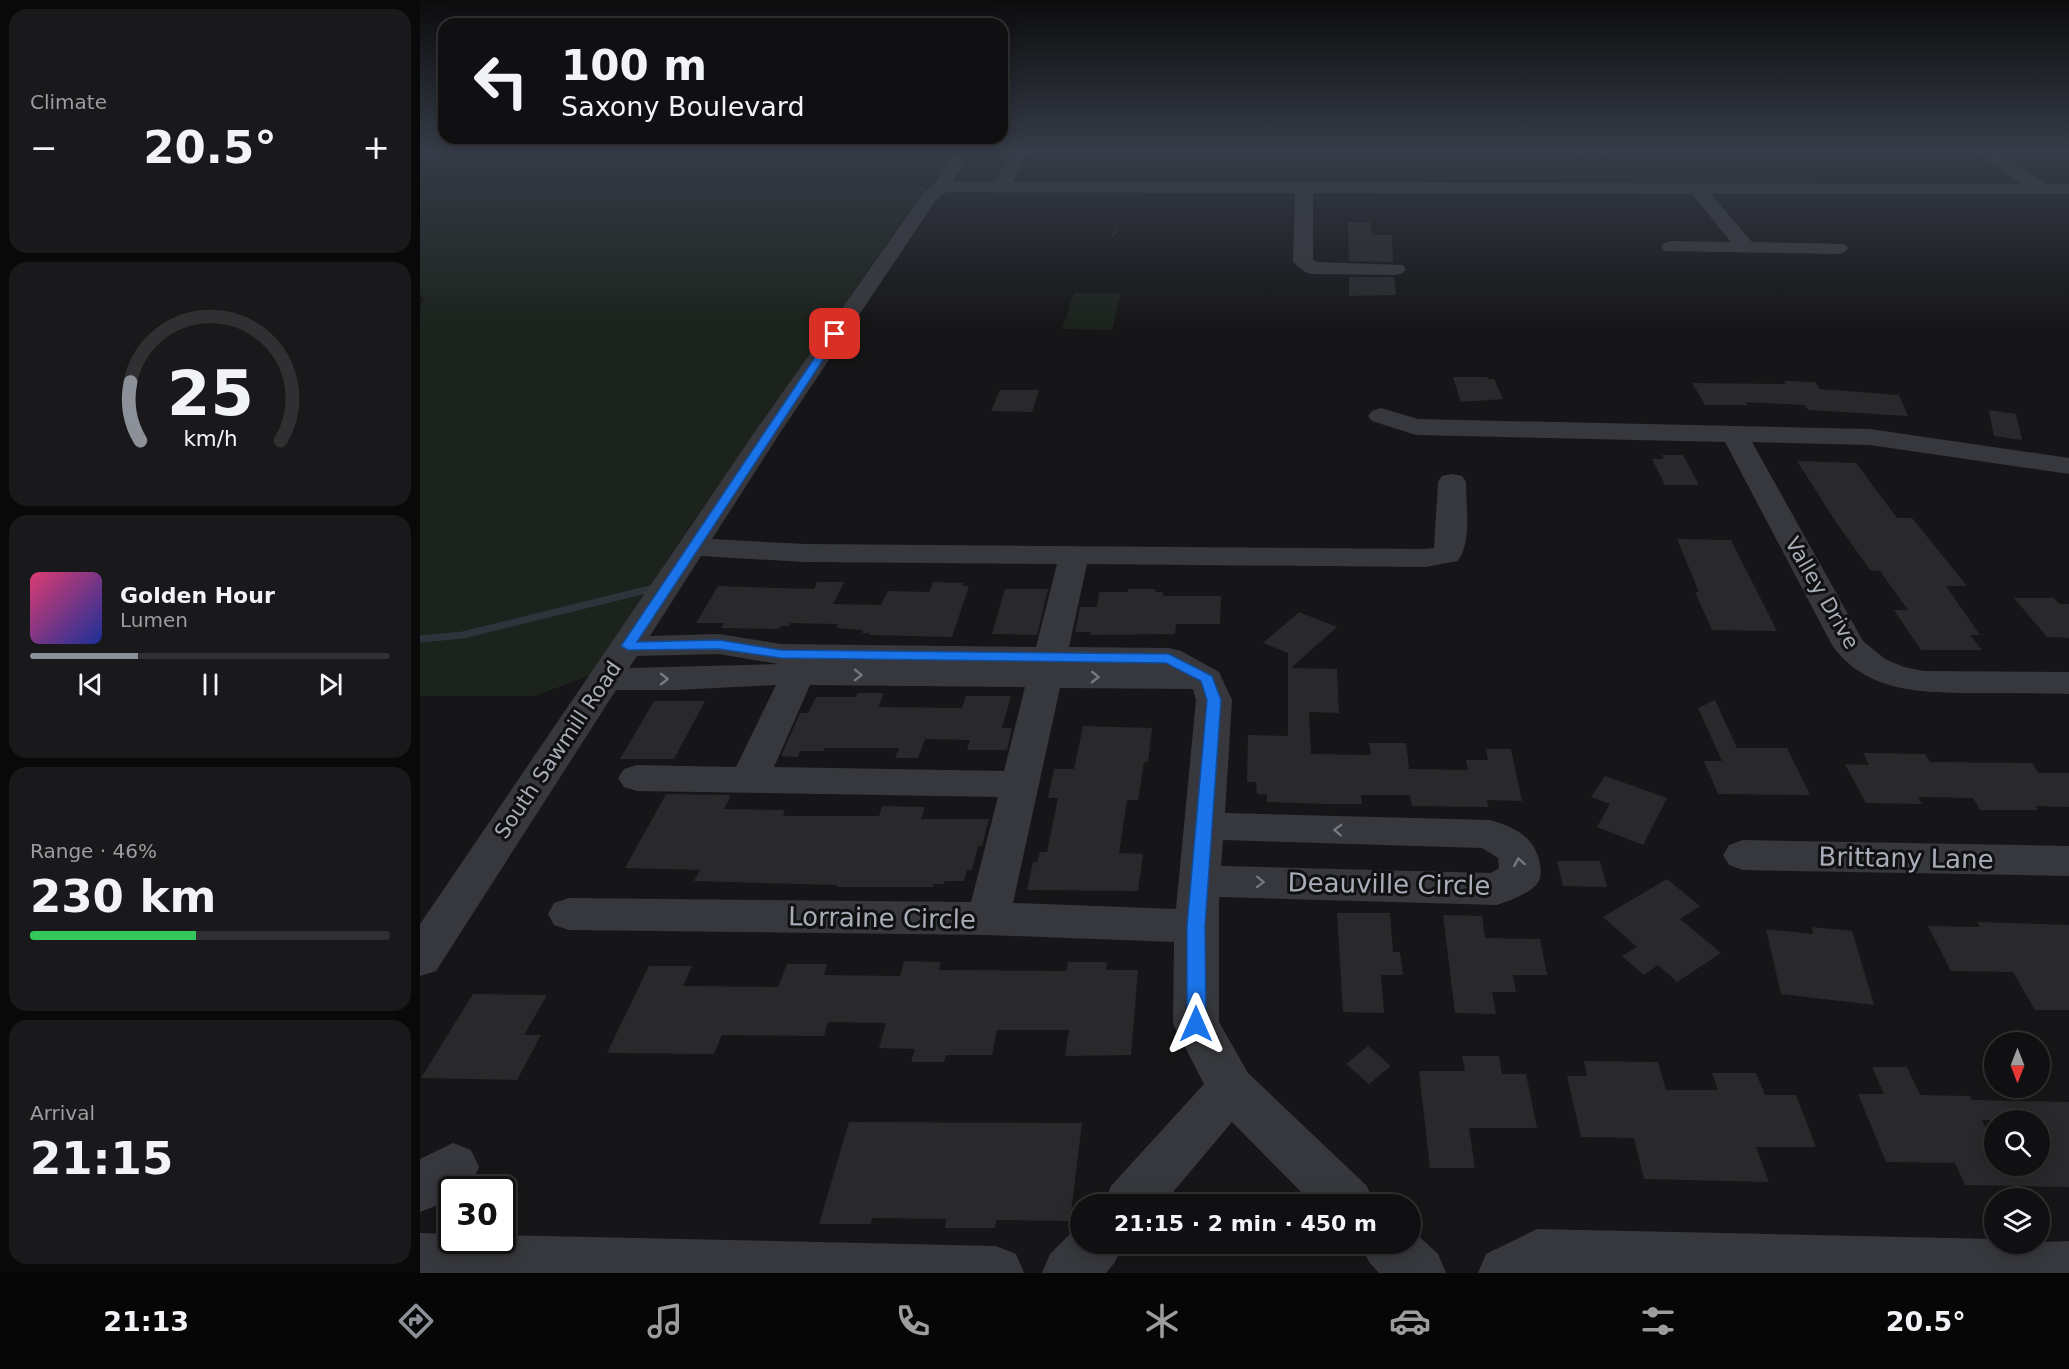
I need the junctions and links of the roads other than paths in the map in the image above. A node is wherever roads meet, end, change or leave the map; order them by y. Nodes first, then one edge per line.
1 (921, 208) edge
2 (1304, 208) edge
3 (1714, 208) edge
4 (1671, 247) dead end
5 (1746, 248) junction
6 (1838, 248) dead end
7 (1396, 269) dead end
8 (1381, 416) dead end
9 (1734, 434) junction
10 (2069, 466) edge
11 (1452, 482) dead end
12 (693, 547) junction
13 (792, 564) dead end
14 (1072, 564) junction
15 (1244, 566) dead end
16 (628, 646) junction
17 (803, 664) junction
18 (1049, 667) junction
19 (605, 679) junction
20 (2069, 683) edge
21 (637, 778) dead end
22 (750, 778) junction
23 (1021, 784) junction
24 (1205, 826) junction
25 (1743, 855) dead end
26 (2069, 861) edge
27 (1201, 881) junction
28 (569, 914) dead end
29 (988, 919) junction
30 (1196, 926) junction
31 (420, 959) edge
32 (1231, 1088) junction
33 (1139, 1194) edge
34 (1338, 1194) edge
35 (1087, 1254) edge
36 (1398, 1254) edge
37 (420, 1260) edge
38 (2069, 1268) edge
39 (996, 1273) edge
40 (1070, 1273) edge
41 (1418, 1273) edge
42 (1506, 1273) edge

1 - 12 street, South Sawmill Road
2 - 7 street
3 - 5 street
4 - 5 street
5 - 6 street
8 - 9 street
9 - 10 street
9 - 20 street, Valley Drive
11 - 12 street
12 - 16 street, South Sawmill Road
13 - 14 street
14 - 15 street
14 - 18 street
16 - 17 street
16 - 19 street, South Sawmill Road
17 - 18 street
19 -> 17 street
17 - 22 street
18 - 23 street
18 - 24 street
19 - 31 street, South Sawmill Road
21 - 22 street
22 - 23 street
23 - 29 street
24 - 27 street
27 -> 24 street, Deauville Circle
25 - 26 street, Brittany Lane
27 - 30 street
28 - 29 street, Lorraine Circle
29 - 30 street, Lorraine Circle
30 - 32 street
32 - 33 street
32 - 34 street
35 - 40 street
36 - 41 street
37 - 39 street
38 - 42 street

